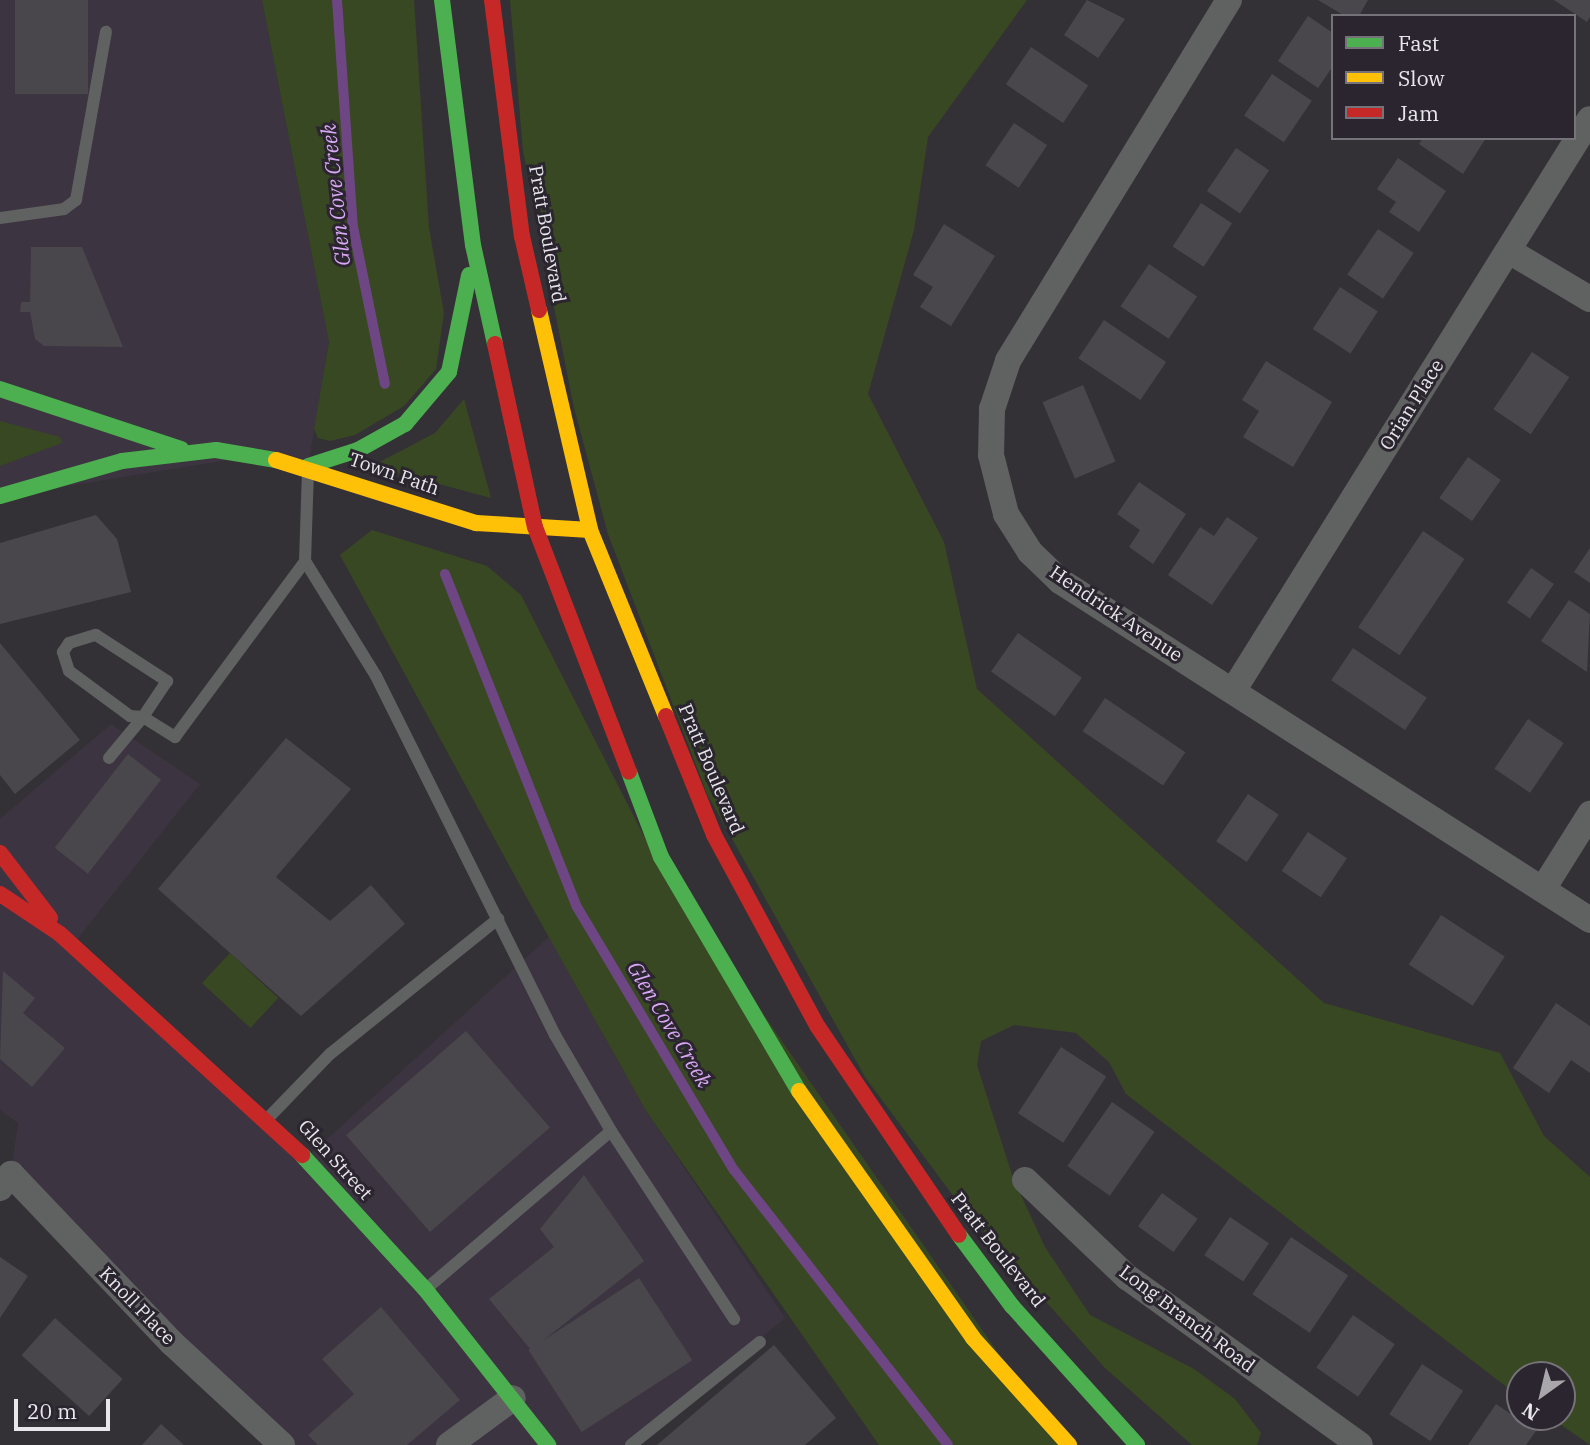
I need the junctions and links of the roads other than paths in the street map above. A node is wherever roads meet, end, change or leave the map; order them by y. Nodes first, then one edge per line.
1 (442, 0) edge
2 (492, 0) edge
3 (1229, 0) edge
4 (106, 32) dead end
5 (1590, 118) edge
6 (0, 218) edge
7 (473, 245) junction
8 (1509, 251) junction
9 (1590, 299) edge
10 (0, 388) edge
11 (186, 451) junction
12 (308, 466) junction
13 (0, 496) edge
14 (535, 527) junction
15 (590, 530) junction
16 (305, 561) junction
17 (1233, 691) junction
18 (143, 717) junction
19 (109, 758) dead end
20 (1590, 814) edge
21 (0, 853) edge
22 (1543, 889) junction
23 (0, 894) edge
24 (498, 919) junction
25 (1590, 920) edge
26 (60, 934) junction
27 (268, 1118) junction
28 (611, 1131) junction
29 (1025, 1180) dead end
30 (0, 1188) edge
31 (425, 1289) junction
32 (734, 1320) dead end
33 (760, 1342) dead end
34 (513, 1398) junction
35 (282, 1445) edge
36 (449, 1445) edge
37 (548, 1445) edge
38 (631, 1445) edge
39 (1069, 1445) edge
40 (1137, 1445) edge
41 (1360, 1445) edge

1 - 7 main road
2 - 15 main road, Pratt Boulevard
3 - 17 street, Hendrick Avenue
4 - 6 lane
5 - 8 street, Orian Place
7 - 12 main road
7 - 14 main road
8 - 9 street
8 - 17 street, Orian Place
10 - 11 main road, Town Path
11 - 12 main road, Town Path
11 - 13 main road, Town Path
12 - 14 main road, Town Path
12 - 16 lane
14 - 15 main road, Town Path
14 - 39 main road
15 - 40 main road, Pratt Boulevard
16 - 18 lane
16 - 24 lane
17 - 22 street, Hendrick Avenue
18 - 18 lane
18 - 19 lane
20 - 22 street
21 - 26 main road, Glen Street
22 - 25 street, Hendrick Avenue
23 - 26 main road, Glen Street
24 - 27 lane
24 - 28 lane
26 - 27 main road, Glen Street
27 - 31 main road, Glen Street
28 - 31 lane
28 - 32 lane
29 - 41 street, Long Branch Road
30 - 35 street, Knoll Place
31 - 34 main road, Glen Street
33 - 38 lane
34 - 36 street
34 - 37 main road, Glen Street

